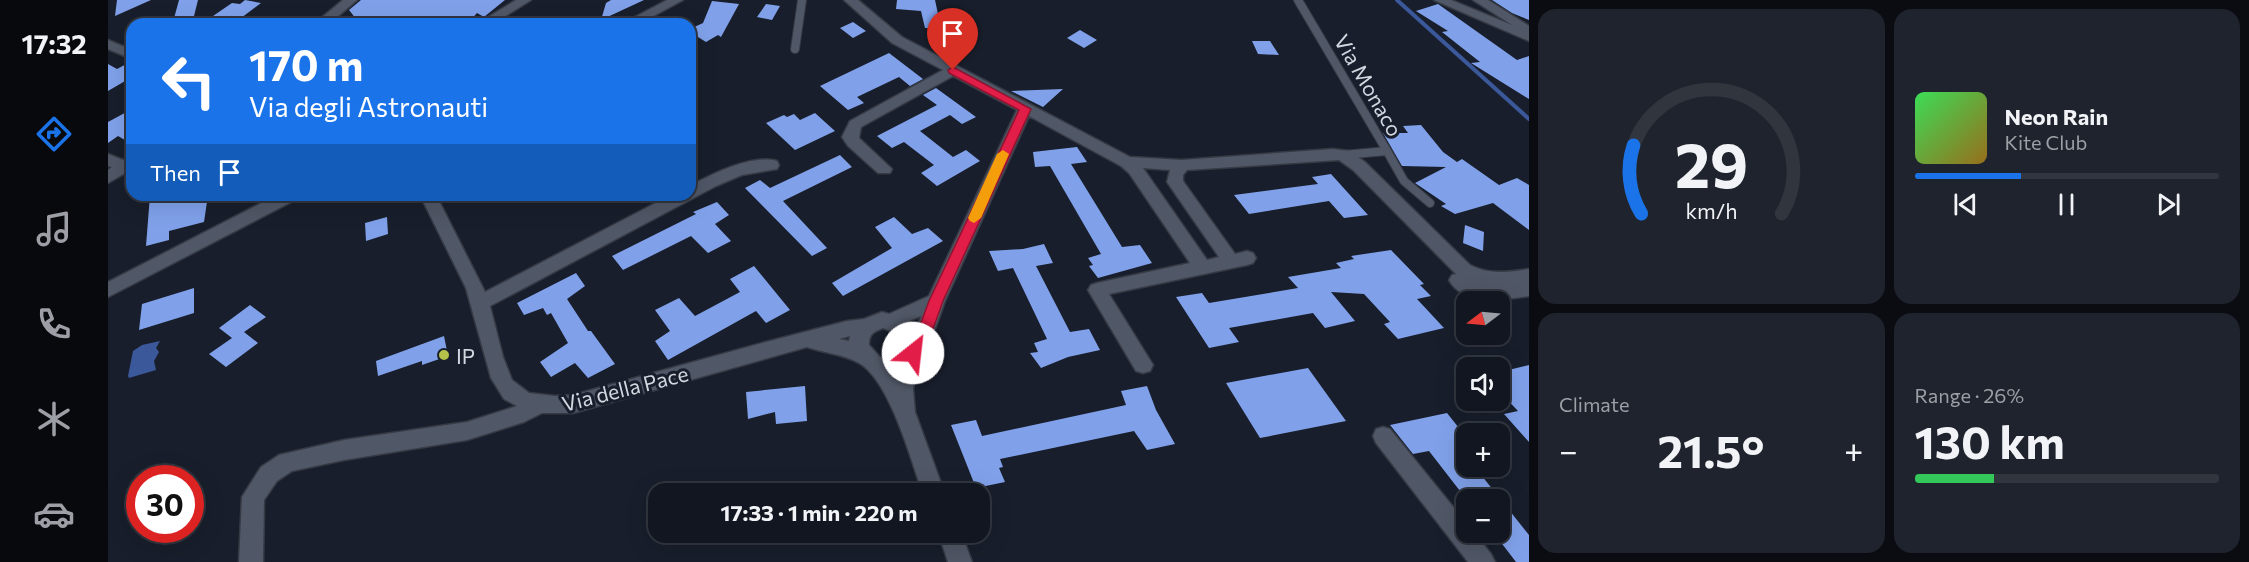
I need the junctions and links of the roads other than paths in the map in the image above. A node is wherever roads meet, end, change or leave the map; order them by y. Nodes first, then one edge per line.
1 (351, 0) edge
2 (525, 0) edge
3 (677, 0) edge
4 (802, 0) edge
5 (1298, 0) edge
6 (1440, 0) edge
7 (1479, 0) edge
8 (854, 2) edge
9 (328, 18) edge
10 (496, 18) edge
11 (641, 18) edge
12 (1529, 34) edge
13 (108, 44) edge
14 (795, 49) dead end
15 (126, 52) edge
16 (953, 70) junction
17 (1026, 109) junction
18 (1387, 152) junction
19 (1316, 154) junction
20 (1343, 155) junction
21 (108, 159) edge
22 (1127, 162) junction
23 (126, 164) edge
24 (126, 165) edge
25 (771, 165) dead end
26 (1182, 165) junction
27 (884, 169) dead end
28 (108, 177) edge
29 (696, 190) edge
30 (1157, 200) junction
31 (1187, 200) junction
32 (279, 201) edge
33 (431, 201) edge
34 (675, 201) edge
35 (1430, 203) dead end
36 (1202, 267) junction
37 (1529, 276) edge
38 (1529, 289) edge
39 (108, 290) edge
40 (936, 301) junction
41 (480, 303) junction
42 (891, 321) junction
43 (865, 327) junction
44 (809, 341) junction
45 (912, 353) junction
46 (871, 361) junction
47 (1143, 365) dead end
48 (540, 404) junction
49 (905, 412) junction
50 (1383, 436) dead end
51 (930, 483) edge
52 (953, 543) edge
53 (251, 562) edge
54 (960, 562) edge
55 (1483, 562) edge

1 - 9 street
2 - 10 street
3 - 11 street
4 - 14 lane
5 - 18 lane, Via Monaco
6 - 12 street
7 - 12 street
8 - 16 street
13 - 15 street
16 - 17 street
16 - 27 street
17 - 22 street
17 - 40 street
18 - 20 lane, Via Monaco
18 - 35 lane
19 - 20 street
19 - 26 street
19 - 38 street
20 - 37 street
21 - 23 street
22 - 26 street
22 - 30 street
24 - 28 street
25 - 29 street
26 - 31 street
30 - 31 street
30 - 36 street
31 - 36 street
32 - 39 street
33 - 41 street, Via della Pace
34 - 41 street
36 - 47 street
40 - 42 street, Via della Pace
40 - 45 street
41 - 48 street, Via della Pace
42 - 43 street, Via della Pace
42 - 45 street
43 - 44 street, Via della Pace
43 - 46 street
44 - 46 street, Via della Pace
44 - 48 street, Via della Pace
45 - 46 street, Via della Pace
45 - 49 street
46 - 49 street
48 - 53 street
49 - 51 street
50 - 55 street
52 - 54 street

